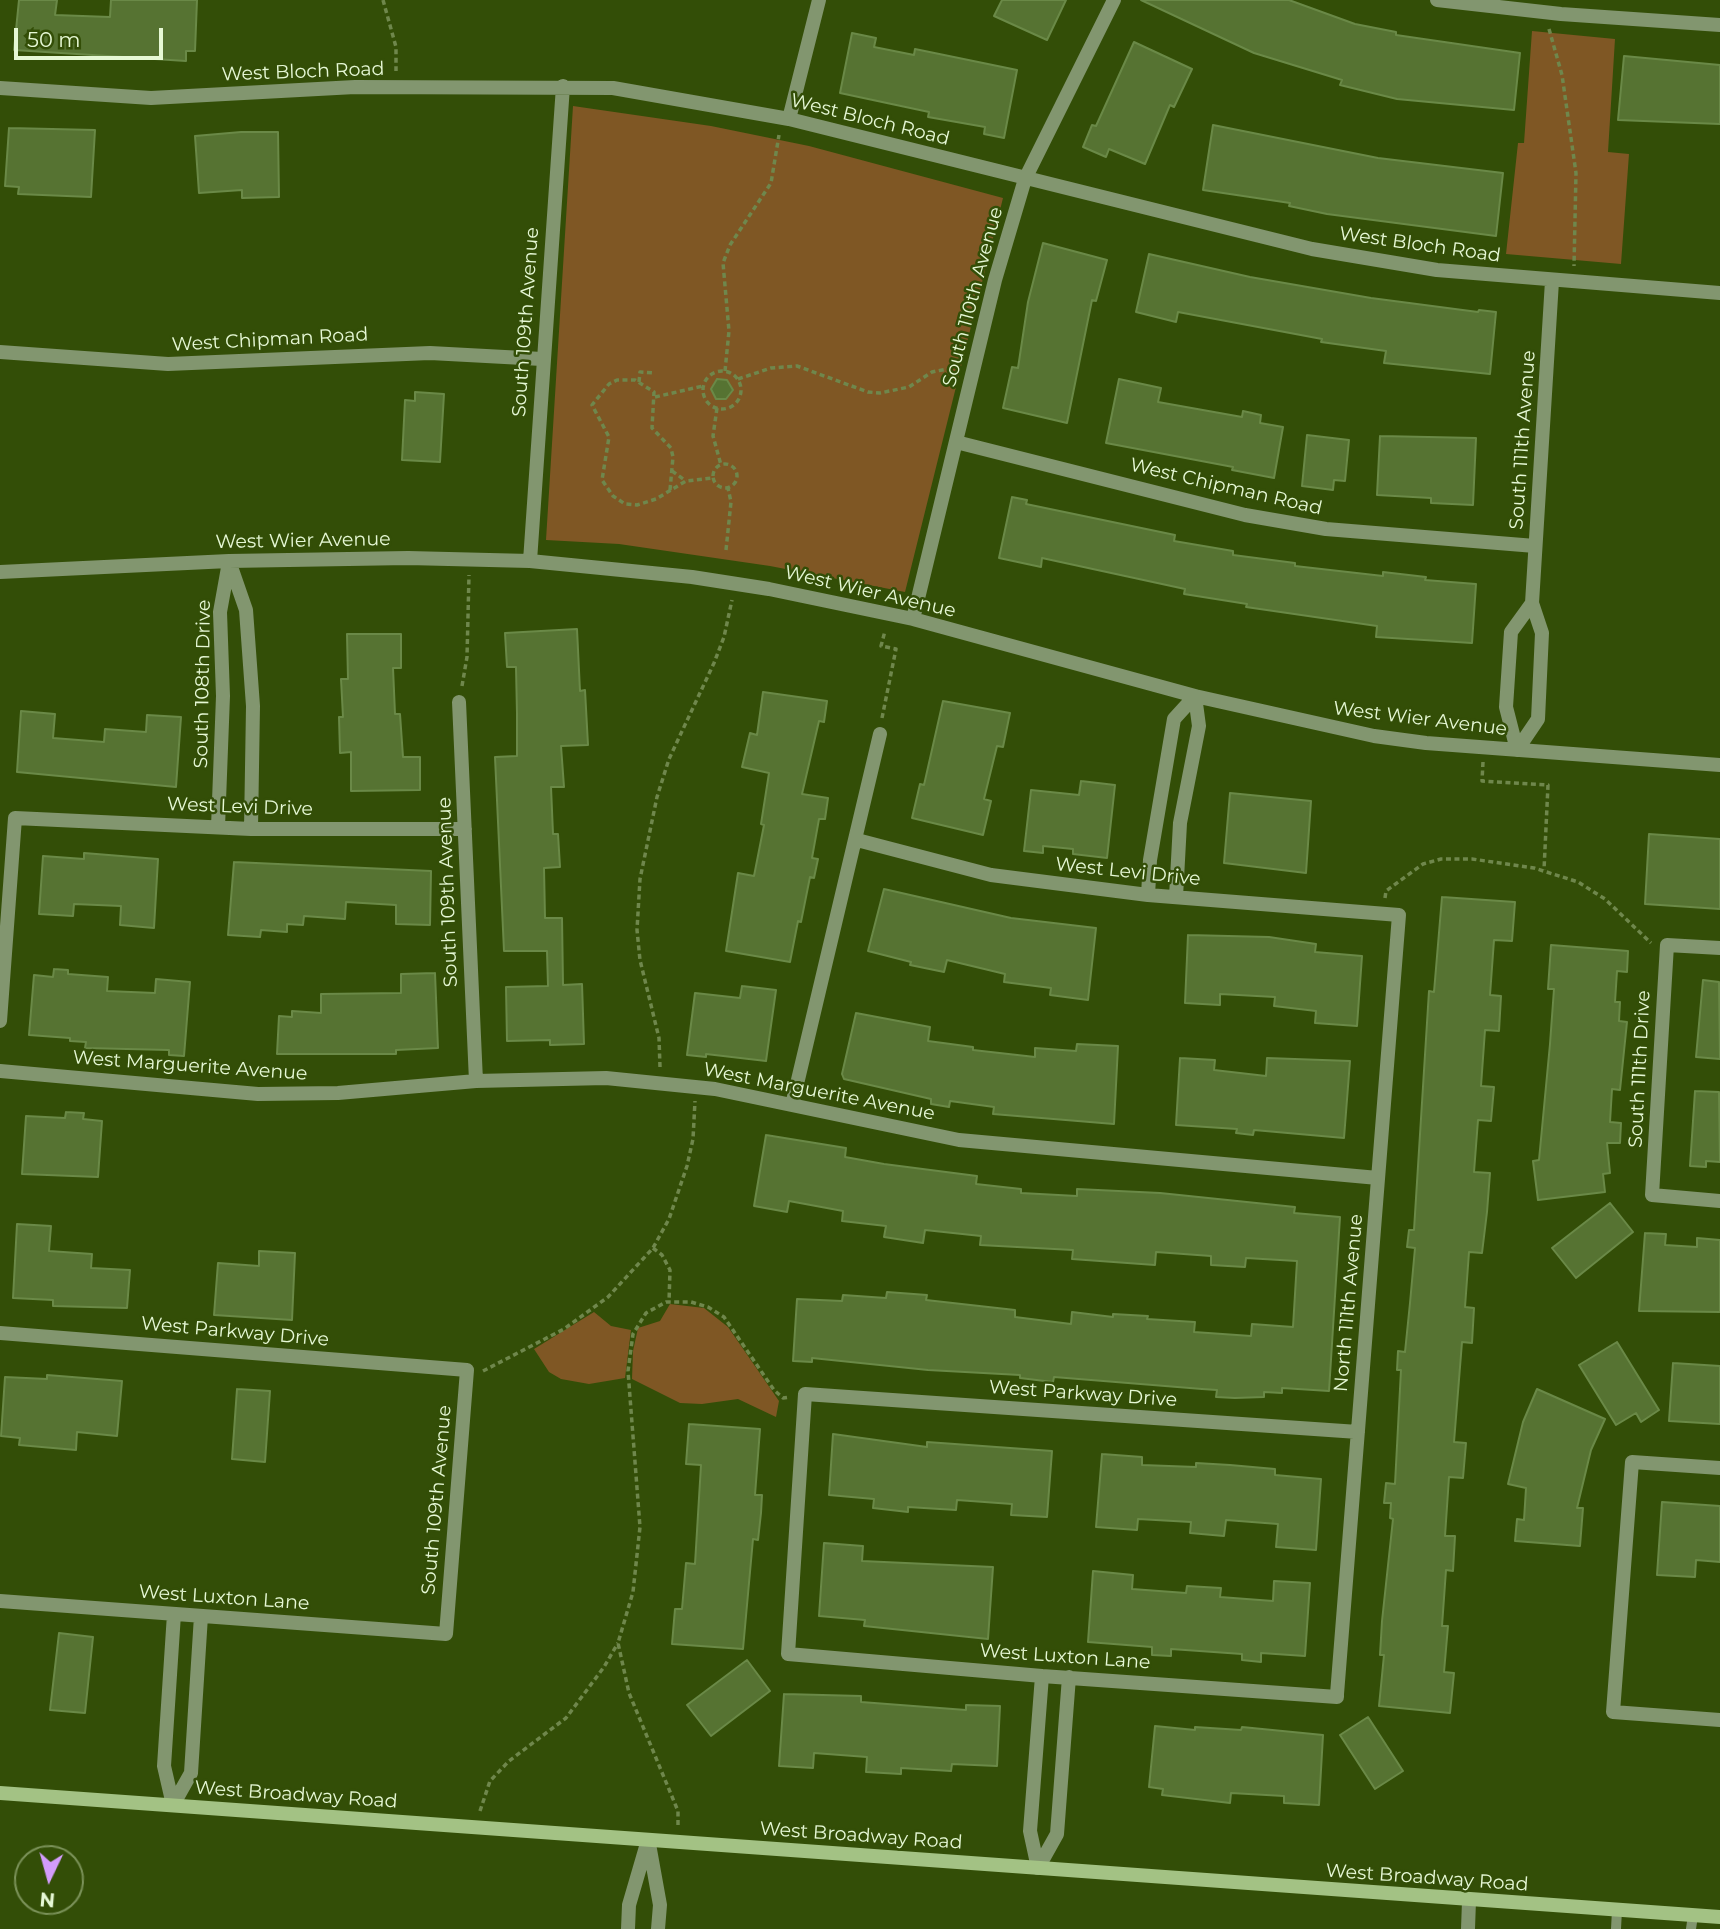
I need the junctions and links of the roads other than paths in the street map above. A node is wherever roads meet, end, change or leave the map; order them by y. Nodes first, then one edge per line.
1 (819, 0) edge
2 (1114, 0) edge
3 (1437, 0) edge
4 (1550, 6) edge
5 (1720, 25) edge
6 (562, 86) junction
7 (0, 88) edge
8 (789, 119) junction
9 (1025, 179) junction
10 (1552, 281) junction
11 (1720, 293) edge
12 (0, 352) edge
13 (542, 359) junction
14 (956, 442) junction
15 (1535, 545) junction
16 (229, 561) junction
17 (530, 561) junction
18 (0, 572) edge
19 (1532, 603) junction
20 (913, 619) junction
21 (1195, 695) junction
22 (459, 702) road end
23 (880, 734) road end
24 (1517, 750) junction
25 (1720, 765) edge
26 (218, 827) junction
27 (251, 829) junction
28 (465, 829) junction
29 (857, 840) junction
30 (1148, 895) junction
31 (1176, 897) junction
32 (1399, 915) joint
33 (1720, 948) edge
34 (0, 1021) edge
35 (0, 1071) edge
36 (475, 1081) junction
37 (792, 1105) junction
38 (1378, 1178) junction
39 (1720, 1201) edge
40 (0, 1333) edge
41 (467, 1370) joint
42 (1358, 1432) junction
43 (1720, 1468) edge
44 (0, 1601) edge
45 (174, 1614) junction
46 (201, 1616) junction
47 (446, 1634) joint
48 (788, 1654) joint
49 (1042, 1676) junction
50 (1069, 1677) junction
51 (1337, 1694) joint
52 (1720, 1720) edge
53 (0, 1793) edge
54 (173, 1805) junction
55 (648, 1840) junction
56 (1038, 1868) junction
57 (1469, 1901) junction
58 (1617, 1910) junction
59 (1720, 1917) edge
60 (1692, 1922) edge
61 (628, 1929) edge
62 (658, 1929) edge
63 (1468, 1929) edge
64 (1616, 1929) edge

1 - 8 street
2 - 9 street, South 110th Avenue
3 - 4 street
4 - 5 street
6 - 7 street, West Bloch Road
6 - 8 street, West Bloch Road
6 - 13 street, South 109th Avenue
8 - 9 street, West Bloch Road
9 - 10 street, West Bloch Road
9 - 14 street, South 110th Avenue
10 - 11 street, West Bloch Road
10 - 15 street, South 111th Avenue
12 - 13 street, West Chipman Road
13 - 17 street, South 109th Avenue
14 - 15 street, West Chipman Road
14 - 20 street, South 110th Avenue
15 - 19 street, South 111th Avenue
16 - 17 street, West Wier Avenue
16 - 18 street, West Wier Avenue
16 - 26 street, South 108th Drive
16 - 27 street, South 108th Drive
17 - 20 street, West Wier Avenue
19 - 24 street, South 111th Avenue
19 - 24 street
20 - 21 street, West Wier Avenue
21 - 24 street, West Wier Avenue
21 - 30 street
21 - 31 street
22 - 28 street, South 109th Avenue
23 - 29 street
24 - 25 street, West Wier Avenue
26 - 27 street, West Levi Drive
26 - 34 street, West Levi Drive
27 - 28 street, West Levi Drive
28 - 36 street, South 109th Avenue
29 - 30 street, West Levi Drive
29 - 37 street
30 - 31 street, West Levi Drive
31 - 32 street, West Levi Drive
32 - 38 street, North 111th Avenue
33 - 39 street, South 111th Drive
35 - 36 street, West Marguerite Avenue
36 - 37 street, West Marguerite Avenue
37 - 38 street, West Marguerite Avenue
38 - 42 street, North 111th Avenue
40 - 41 street, West Parkway Drive
41 - 47 street, South 109th Avenue
42 - 48 street, West Parkway Drive
42 - 51 street, North 111th Avenue
43 - 52 street
44 - 45 street, West Luxton Lane
45 - 46 street, West Luxton Lane
45 - 54 street
46 - 47 street, West Luxton Lane
46 - 54 street
48 - 49 street, West Luxton Lane
49 - 50 street, West Luxton Lane
49 - 56 street
50 - 51 street, West Luxton Lane
50 - 56 street
53 - 54 main road, West Broadway Road
54 - 55 main road, West Broadway Road
55 - 56 main road, West Broadway Road
55 - 61 street
55 - 62 street
56 - 57 main road, West Broadway Road
57 - 58 main road, West Broadway Road
57 - 63 street
58 - 60 main road, West Broadway Road
58 - 64 lane
59 - 60 main road, West Broadway Road

